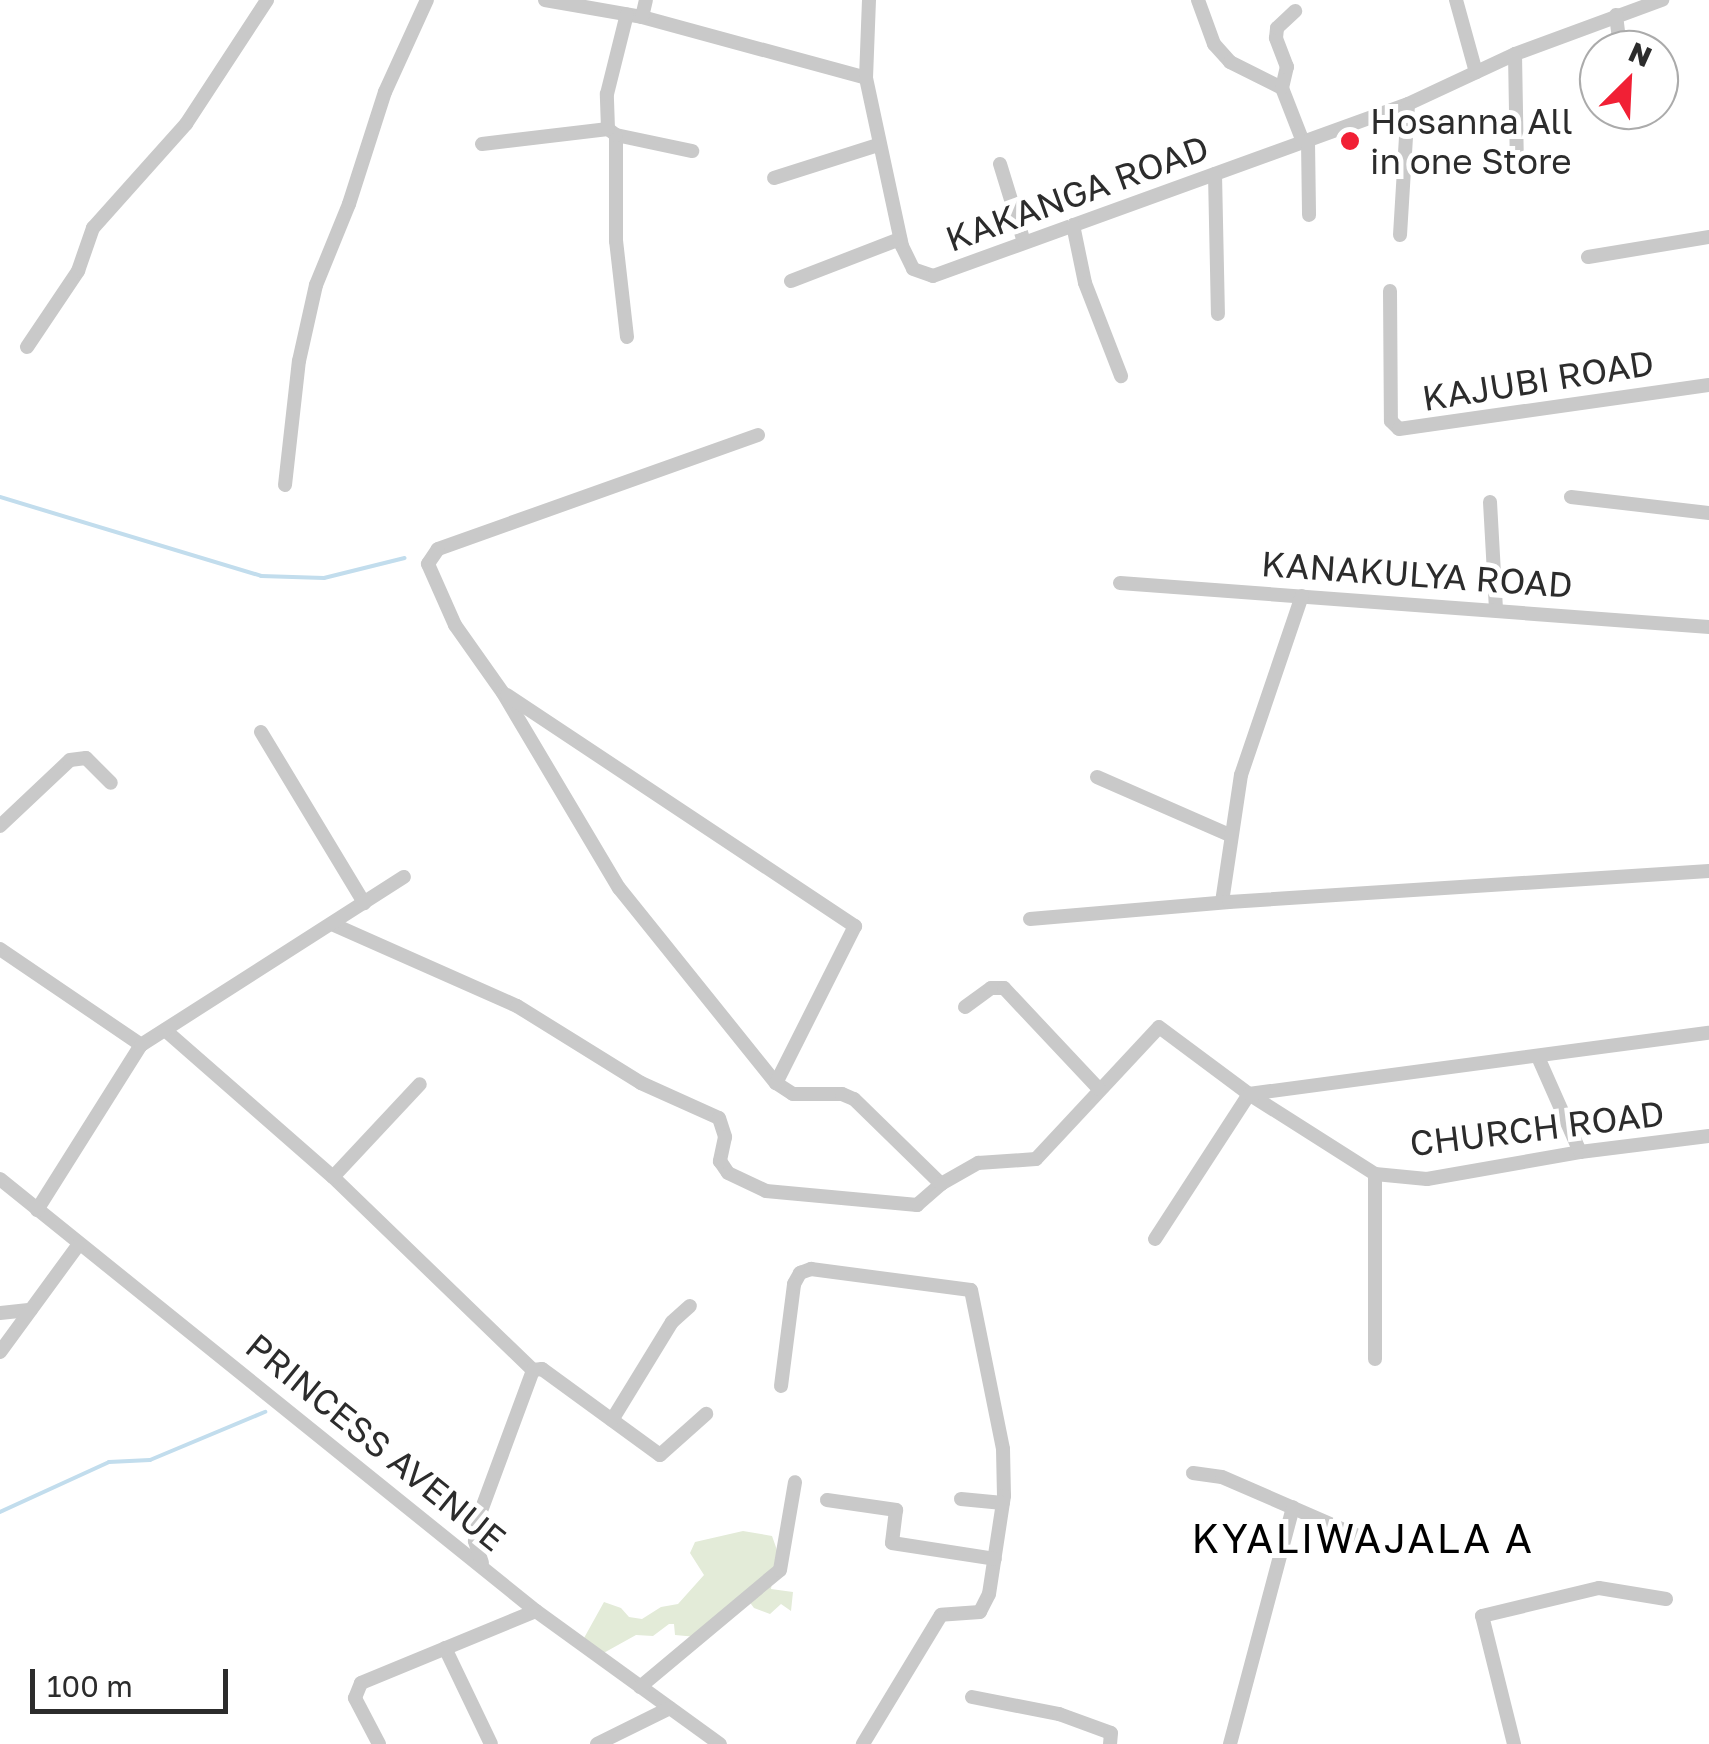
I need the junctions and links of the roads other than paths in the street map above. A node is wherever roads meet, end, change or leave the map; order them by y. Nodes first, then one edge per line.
1 (266, 0) edge
2 (428, 0) edge
3 (545, 0) edge
4 (646, 0) edge
5 (868, 0) edge
6 (1198, 0) edge
7 (1456, 0) edge
8 (1662, 0) edge
9 (1295, 11) dead end
10 (1616, 15) junction
11 (635, 16) junction
12 (1618, 30) edge
13 (1515, 54) junction
14 (1476, 72) junction
15 (866, 78) junction
16 (1282, 88) junction
17 (1408, 104) junction
18 (612, 132) junction
19 (1306, 141) junction
20 (482, 144) dead end
21 (878, 145) junction
22 (692, 152) dead end
23 (1000, 164) dead end
24 (1517, 171) dead end
25 (1215, 174) junction
26 (774, 178) dead end
27 (1308, 214) dead end
28 (1072, 224) junction
29 (1400, 235) dead end
30 (1709, 237) edge
31 (900, 238) junction
32 (1024, 242) junction
33 (1588, 257) dead end
34 (791, 281) dead end
35 (1390, 291) dead end
36 (1218, 314) dead end
37 (627, 337) dead end
38 (27, 347) dead end
39 (1121, 376) dead end
40 (1709, 385) edge
41 (758, 435) dead end
42 (285, 484) dead end
43 (1571, 497) dead end
44 (1490, 502) dead end
45 (1709, 512) edge
46 (1120, 583) dead end
47 (1302, 596) junction
48 (1496, 610) junction
49 (1709, 626) edge
50 (503, 693) junction
51 (262, 732) dead end
52 (1097, 777) dead end
53 (111, 784) dead end
54 (0, 826) edge
55 (1230, 835) junction
56 (1709, 871) edge
57 (404, 877) dead end
58 (1222, 902) junction
59 (364, 903) junction
60 (1030, 920) dead end
61 (332, 924) junction
62 (0, 949) edge
63 (965, 1008) dead end
64 (165, 1030) junction
65 (1709, 1032) edge
66 (140, 1045) junction
67 (1538, 1057) junction
68 (420, 1084) dead end
69 (776, 1084) junction
70 (1099, 1088) junction
71 (1249, 1094) junction
72 (1709, 1136) edge
73 (1580, 1152) junction
74 (1375, 1174) junction
75 (333, 1176) junction
76 (0, 1179) edge
77 (941, 1184) junction
78 (37, 1210) junction
79 (1154, 1240) dead end
80 (79, 1244) junction
81 (690, 1306) dead end
82 (31, 1310) junction
83 (0, 1314) edge
84 (0, 1352) edge
85 (1375, 1358) dead end
86 (533, 1370) junction
87 (781, 1386) dead end
88 (706, 1414) dead end
89 (612, 1420) junction
90 (1193, 1473) dead end
91 (795, 1482) dead end
92 (962, 1498) dead end
93 (827, 1500) dead end
94 (1003, 1503) junction
95 (1292, 1508) junction
96 (1358, 1536) dead end
97 (995, 1559) junction
98 (482, 1564) junction
99 (1666, 1599) dead end
100 (536, 1611) junction
101 (445, 1648) junction
102 (640, 1686) junction
103 (972, 1698) dead end
104 (670, 1708) junction
105 (378, 1744) edge
106 (491, 1744) edge
107 (598, 1744) edge
108 (720, 1744) edge
109 (863, 1744) edge
110 (1110, 1744) edge
111 (1230, 1744) edge
112 (1514, 1744) edge

1 - 38 street
2 - 42 street
3 - 11 street
4 - 11 street
5 - 15 street, KAKANGA ROAD
6 - 16 street
7 - 14 street
8 - 10 street, KAKANGA ROAD
9 - 16 street
10 - 12 street
10 - 13 street, KAKANGA ROAD
11 - 15 street
11 - 18 street
13 - 14 street, KAKANGA ROAD
13 - 24 street
14 - 17 street, KAKANGA ROAD
15 - 21 street, KAKANGA ROAD
16 - 19 street
17 - 19 street, KAKANGA ROAD
17 - 29 street
18 - 20 street
18 - 22 street
18 - 37 street
19 - 25 street, KAKANGA ROAD
19 - 27 street
21 - 26 street
21 - 31 street, KAKANGA ROAD
23 - 32 street
25 - 28 street, KAKANGA ROAD
25 - 36 street
28 - 32 street, KAKANGA ROAD
28 - 39 street
30 - 33 street
31 - 32 street, KAKANGA ROAD
31 - 34 street
35 - 40 street, KAJUBI ROAD
41 - 50 street
43 - 45 street
44 - 48 street
46 - 47 street, KANAKULYA ROAD
47 - 48 street, KANAKULYA ROAD
47 - 55 street
48 - 49 street, KANAKULYA ROAD
50 - 69 street
50 - 69 street
51 - 59 street
52 - 55 street
53 - 54 street
55 - 58 street
56 - 58 street
57 - 59 street
58 - 60 street
59 - 61 street
61 - 64 street
61 - 77 street, CHURCH ROAD
62 - 66 street
63 - 70 street
64 - 66 street
64 - 75 street
65 - 67 street
66 - 78 street
67 - 71 street
67 - 73 street
68 - 75 street
69 - 77 street
70 - 71 street, CHURCH ROAD
70 - 77 street, CHURCH ROAD
71 - 74 street, CHURCH ROAD
71 - 79 street
72 - 73 street, CHURCH ROAD
73 - 74 street, CHURCH ROAD
74 - 85 street
75 - 86 street
76 - 78 street, PRINCESS AVENUE
78 - 80 street, PRINCESS AVENUE
80 - 82 street
80 - 98 street, PRINCESS AVENUE
81 - 89 street
82 - 83 street
82 - 84 street
86 - 89 street
86 - 98 street
87 - 94 street
88 - 89 street
90 - 95 street
91 - 102 street
92 - 94 street
93 - 97 street
94 - 97 street
95 - 96 street
95 - 111 street
97 - 109 street
98 - 100 street, PRINCESS AVENUE
99 - 112 street
100 - 101 street
100 - 102 street, PRINCESS AVENUE
101 - 105 street
101 - 106 street
102 - 104 street, PRINCESS AVENUE
103 - 110 street
104 - 107 street
104 - 108 street, PRINCESS AVENUE

